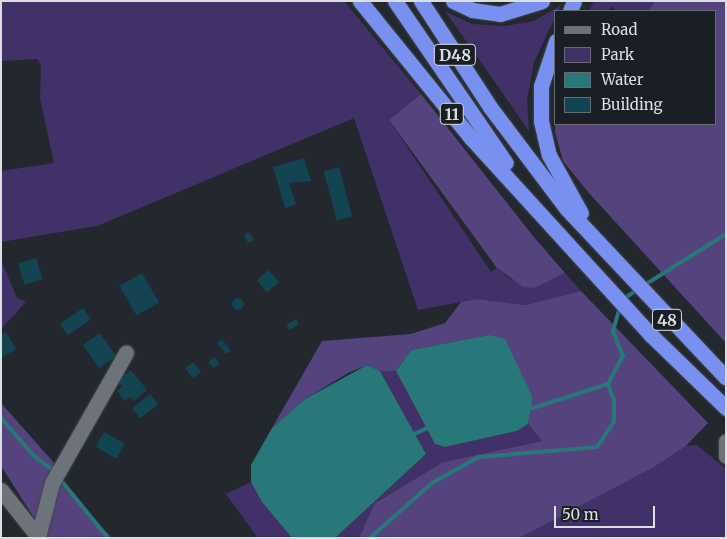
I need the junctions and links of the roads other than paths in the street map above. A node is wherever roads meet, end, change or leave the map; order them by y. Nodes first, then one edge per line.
1 (360, 1) edge
2 (395, 1) edge
3 (421, 1) edge
4 (453, 1) edge
5 (542, 1) edge
6 (554, 47) edge
7 (570, 204) junction
8 (550, 221) junction
9 (126, 353) dead end
10 (726, 378) edge
11 (726, 408) edge
12 (726, 440) edge
13 (726, 456) edge
14 (1, 490) edge
15 (38, 537) edge

1 - 8 highway, 11
2 - 8 highway, D48
3 - 7 highway, D48
4 - 5 highway
6 - 7 highway
7 - 10 highway, 48
8 - 11 highway, 11
9 - 15 street
12 - 13 street
14 - 15 street

